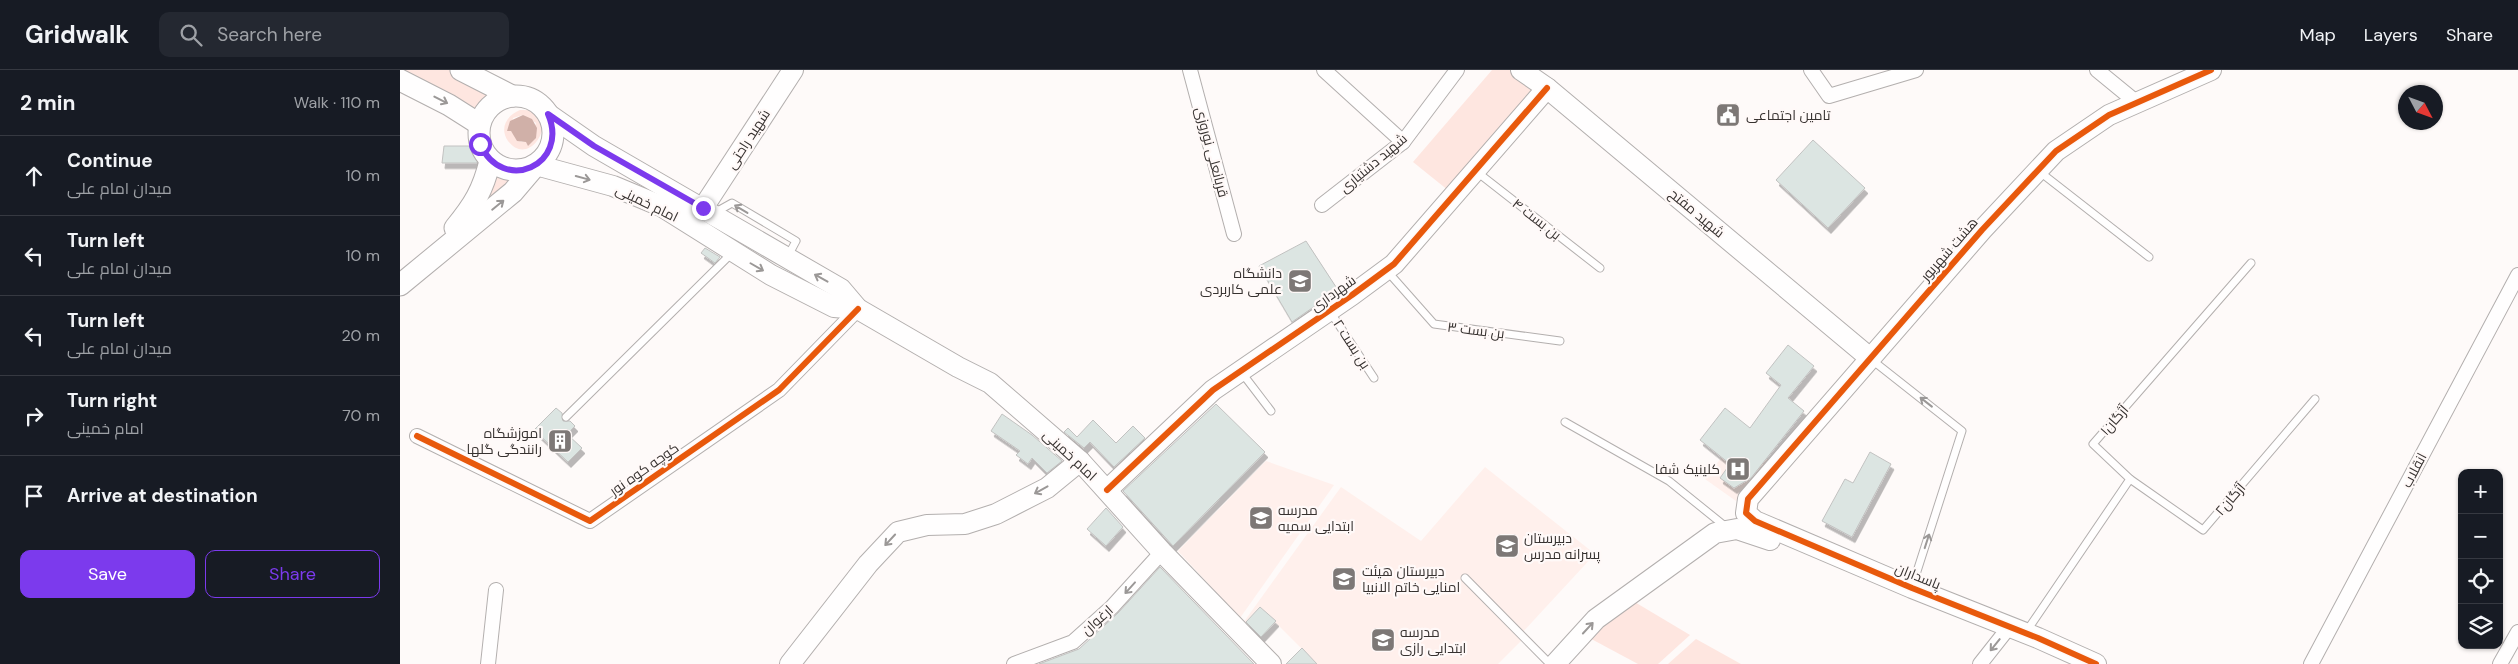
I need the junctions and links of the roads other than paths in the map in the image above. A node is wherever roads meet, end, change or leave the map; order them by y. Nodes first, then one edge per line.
1 (793, 70) edge
2 (1190, 70) edge
3 (1324, 70) edge
4 (1457, 70) edge
5 (1811, 70) edge
6 (1916, 70) edge
7 (2097, 70) edge
8 (2211, 70) edge
9 (468, 71) edge
10 (1528, 72) edge
11 (400, 80) edge
12 (1547, 88) junction
13 (512, 96) junction
14 (2136, 102) junction
15 (548, 114) junction
16 (480, 124) junction
17 (1403, 142) junction
18 (490, 161) junction
19 (536, 165) junction
20 (2038, 170) junction
21 (1475, 171) junction
22 (1322, 205) dead end
23 (708, 211) junction
24 (1234, 234) dead end
25 (732, 253) junction
26 (2149, 257) dead end
27 (433, 258) junction
28 (2251, 263) dead end
29 (1600, 268) dead end
30 (1386, 270) junction
31 (2518, 275) edge
32 (400, 285) edge
33 (858, 309) junction
34 (1330, 310) junction
35 (1560, 341) dead end
36 (1870, 358) junction
37 (1241, 371) junction
38 (1374, 378) dead end
39 (2316, 399) dead end
40 (1270, 411) dead end
41 (566, 417) dead end
42 (1565, 422) dead end
43 (417, 436) dead end
44 (1080, 461) junction
45 (2130, 479) junction
46 (1107, 490) junction
47 (1748, 499) joint
48 (1728, 529) junction
49 (1162, 552) junction
50 (1465, 578) dead end
51 (1912, 588) junction
52 (496, 590) dead end
53 (2018, 630) junction
54 (2518, 632) edge
55 (2514, 648) edge
56 (2072, 659) edge
57 (1039, 660) edge
58 (488, 664) edge
59 (790, 664) edge
60 (1014, 664) edge
61 (1271, 664) edge
62 (1550, 664) edge
63 (1555, 664) edge
64 (1980, 664) edge
65 (2096, 664) edge
66 (2311, 664) edge
67 (2500, 664) edge

1 - 23 street, شهید راحتی
2 - 24 street, قربانعلی نوروزی
3 - 17 street
4 - 17 street, شهید دشتیاری
5 - 6 street
7 - 14 street
8 - 14 street, هشت شهریور
9 - 13 main road
10 - 12 street, شهید مفتح
11 -> 16 main road
12 - 21 street, شهرداری
12 - 36 street, شهید مفتح
13 - 15 main road
13 - 16 main road
14 - 20 street, هشت شهریور
15 - 19 main road
15 - 23 street, امام خمینی
16 - 18 main road
17 - 22 street, شهید دشتیاری
18 - 19 main road
18 - 27 main road
19 -> 25 street, امام خمینی
27 -> 19 main road
20 - 26 lane
20 - 36 street, هشت شهریور
21 - 29 lane, بن بست ۴
21 - 30 street, شهرداری
33 -> 23 street, امام خمینی
25 -> 33 street, امام خمینی
25 - 41 lane
27 - 32 main road
28 - 45 lane, ۱آژگان
30 - 34 street, شهرداری
30 - 35 lane, بن بست ۳
31 - 66 street, انقلاب
33 - 43 street, کوچه کوه نور
33 - 44 street, امام خمینی
34 - 37 street, شهرداری
34 - 38 lane, بن بست ۲
36 - 47 street, هشت شهریور
51 -> 36 lane
37 - 40 lane
37 - 46 street, شهرداری
39 - 45 lane, ۲آژگان
42 - 48 lane
44 - 46 street, امام خمینی
44 -> 59 street
45 - 53 lane
46 - 49 street, امام خمینی
47 - 51 street, پاسداران
48 - 51 street, پاسداران
63 -> 48 street
49 -> 57 street, ارغوان
49 - 61 street, امام خمینی
50 - 62 lane
51 - 53 street, پاسداران
52 - 58 street
53 - 56 street, پاسداران
53 -> 64 street
54 - 55 street
55 - 67 street
56 - 65 street, پاسداران
57 - 60 street, ارغوان

